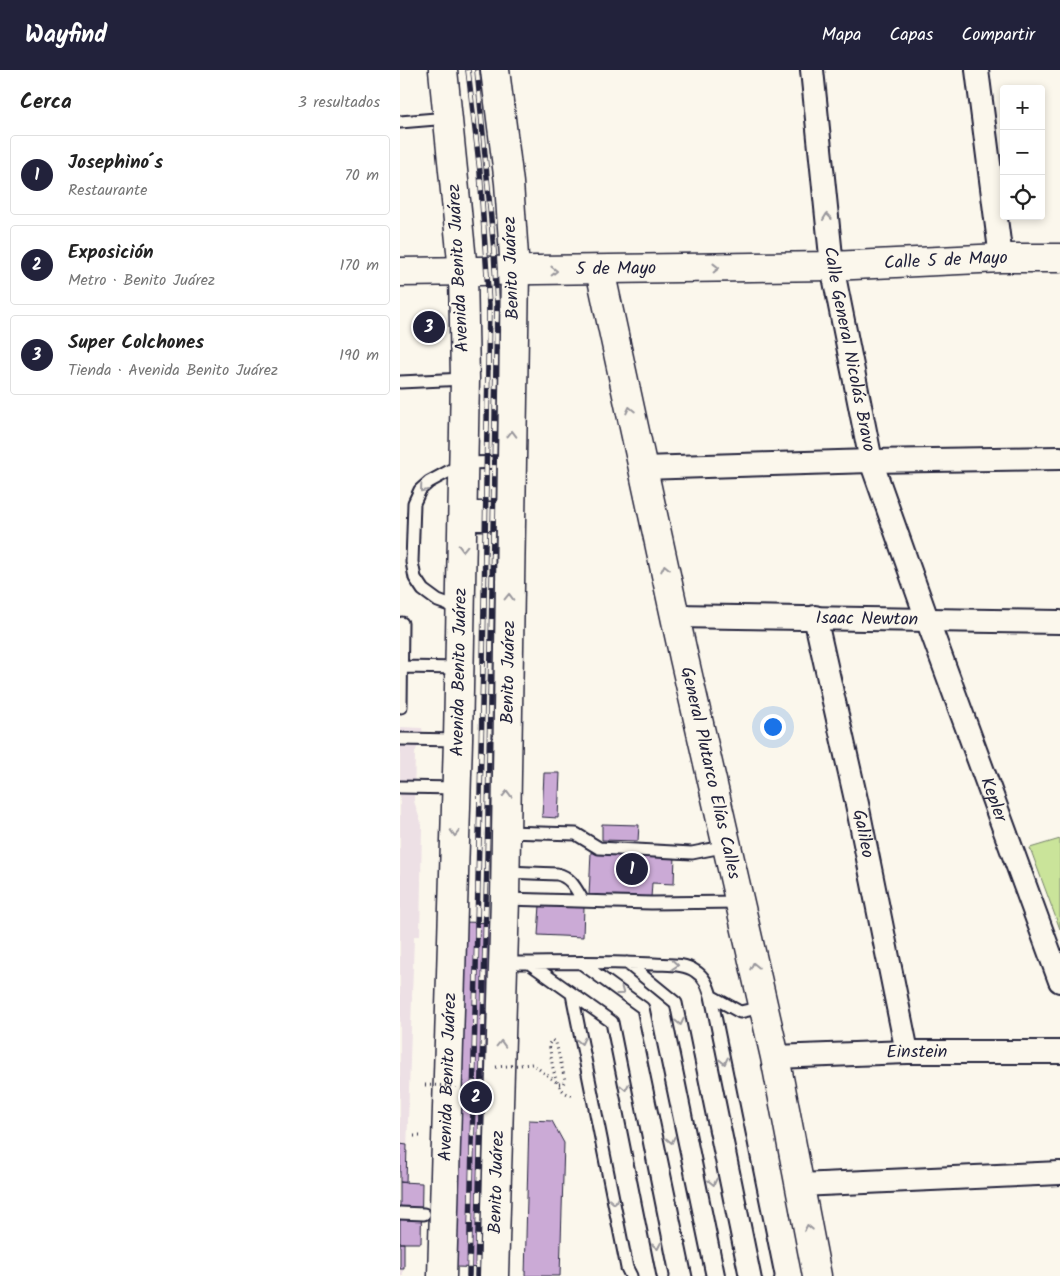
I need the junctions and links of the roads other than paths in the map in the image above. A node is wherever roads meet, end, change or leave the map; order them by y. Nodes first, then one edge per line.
1 (443, 70) edge
2 (496, 70) edge
3 (812, 70) edge
4 (977, 70) edge
5 (448, 118) junction
6 (400, 122) edge
7 (1001, 258) junction
8 (1060, 258) edge
9 (832, 266) junction
10 (600, 270) junction
11 (515, 271) junction
12 (400, 272) edge
13 (463, 272) junction
14 (465, 379) junction
15 (400, 382) edge
16 (1060, 458) edge
17 (871, 460) junction
18 (511, 462) junction
19 (464, 463) junction
20 (643, 468) junction
21 (463, 516) junction
22 (510, 516) junction
23 (461, 610) junction
24 (675, 616) junction
25 (815, 617) junction
26 (927, 619) junction
27 (1060, 622) edge
28 (402, 624) dead end
29 (402, 667) junction
30 (460, 668) junction
31 (401, 707) dead end
32 (400, 739) edge
33 (458, 740) junction
34 (400, 787) edge
35 (456, 788) junction
36 (506, 832) junction
37 (727, 846) junction
38 (506, 872) junction
39 (505, 900) junction
40 (583, 901) junction
41 (740, 902) junction
42 (516, 963) junction
43 (581, 963) junction
44 (627, 963) junction
45 (1060, 981) edge
46 (572, 994) junction
47 (711, 996) junction
48 (763, 1007) junction
49 (907, 1052) junction
50 (1060, 1052) edge
51 (775, 1057) junction
52 (498, 1080) junction
53 (443, 1086) junction
54 (1060, 1173) edge
55 (800, 1185) junction
56 (412, 1213) edge
57 (423, 1276) edge
58 (442, 1276) edge
59 (455, 1276) edge
60 (494, 1276) edge
61 (506, 1276) edge
62 (631, 1276) edge
63 (663, 1276) edge
64 (699, 1276) edge
65 (732, 1276) edge
66 (768, 1276) edge
67 (818, 1276) edge

1 - 5 main road, Avenida Benito Juárez
2 - 11 main road, Benito Juárez
9 -> 3 street, Calle General Nicolás Bravo
4 - 7 street
5 - 6 lane
5 - 13 main road, Avenida Benito Juárez
7 - 8 main road, Calle 5 de Mayo
7 - 9 main road, Calle 5 de Mayo
10 -> 9 main road, 5 de Mayo
9 - 17 street, Calle General Nicolás Bravo
11 -> 10 main road, 5 de Mayo
20 -> 10 main road, General Plutarco Elías Calles
11 - 13 main road, 5 de Mayo
18 -> 11 main road, Benito Juárez
12 - 13 main road, 5 de Mayo
13 - 14 main road, Avenida Benito Juárez
14 - 15 lane
14 - 19 main road, Avenida Benito Juárez
16 - 17 street
17 - 20 street
17 - 26 street, Calle General Nicolás Bravo
18 - 19 lane
18 - 22 main road, Benito Juárez
19 - 21 main road, Avenida Benito Juárez
19 -> 23 lane
24 -> 20 main road, General Plutarco Elías Calles
21 - 22 main road
21 -> 23 main road, Avenida Benito Juárez
36 -> 22 main road, Benito Juárez
23 - 30 main road, Avenida Benito Juárez
24 - 25 street, Isaac Newton
24 - 37 main road, General Plutarco Elías Calles
25 - 26 street, Isaac Newton
25 - 49 street, Galileo
26 - 27 street, Isaac Newton
26 - 45 street, Kepler
28 - 29 lane
29 - 30 lane
29 - 31 lane
30 - 33 main road, Avenida Benito Juárez
32 - 33 lane
33 - 35 main road, Avenida Benito Juárez
34 - 35 lane
35 -> 53 main road, Avenida Benito Juárez
36 - 37 lane
36 - 38 main road, Benito Juárez
37 - 41 main road, General Plutarco Elías Calles
38 - 39 main road, Benito Juárez
38 - 40 lane
39 - 40 lane
39 - 42 main road, Benito Juárez
40 - 41 lane
48 -> 41 main road, General Plutarco Elías Calles
42 - 43 lane
42 - 46 lane
52 -> 42 main road, Benito Juárez
43 - 44 lane
43 -> 64 lane
44 -> 47 lane
44 -> 65 lane
46 -> 62 lane
46 -> 63 lane
47 - 48 lane
47 -> 66 lane
48 - 51 main road, General Plutarco Elías Calles
49 - 50 street, Einstein
49 - 51 street, Einstein
51 - 55 main road, General Plutarco Elías Calles
52 - 60 main road, Benito Juárez
52 - 61 main road
53 - 56 main road
53 - 58 main road, Avenida Benito Juárez
53 - 59 main road
54 - 55 street
67 -> 55 main road, General Plutarco Elías Calles
56 - 57 main road

